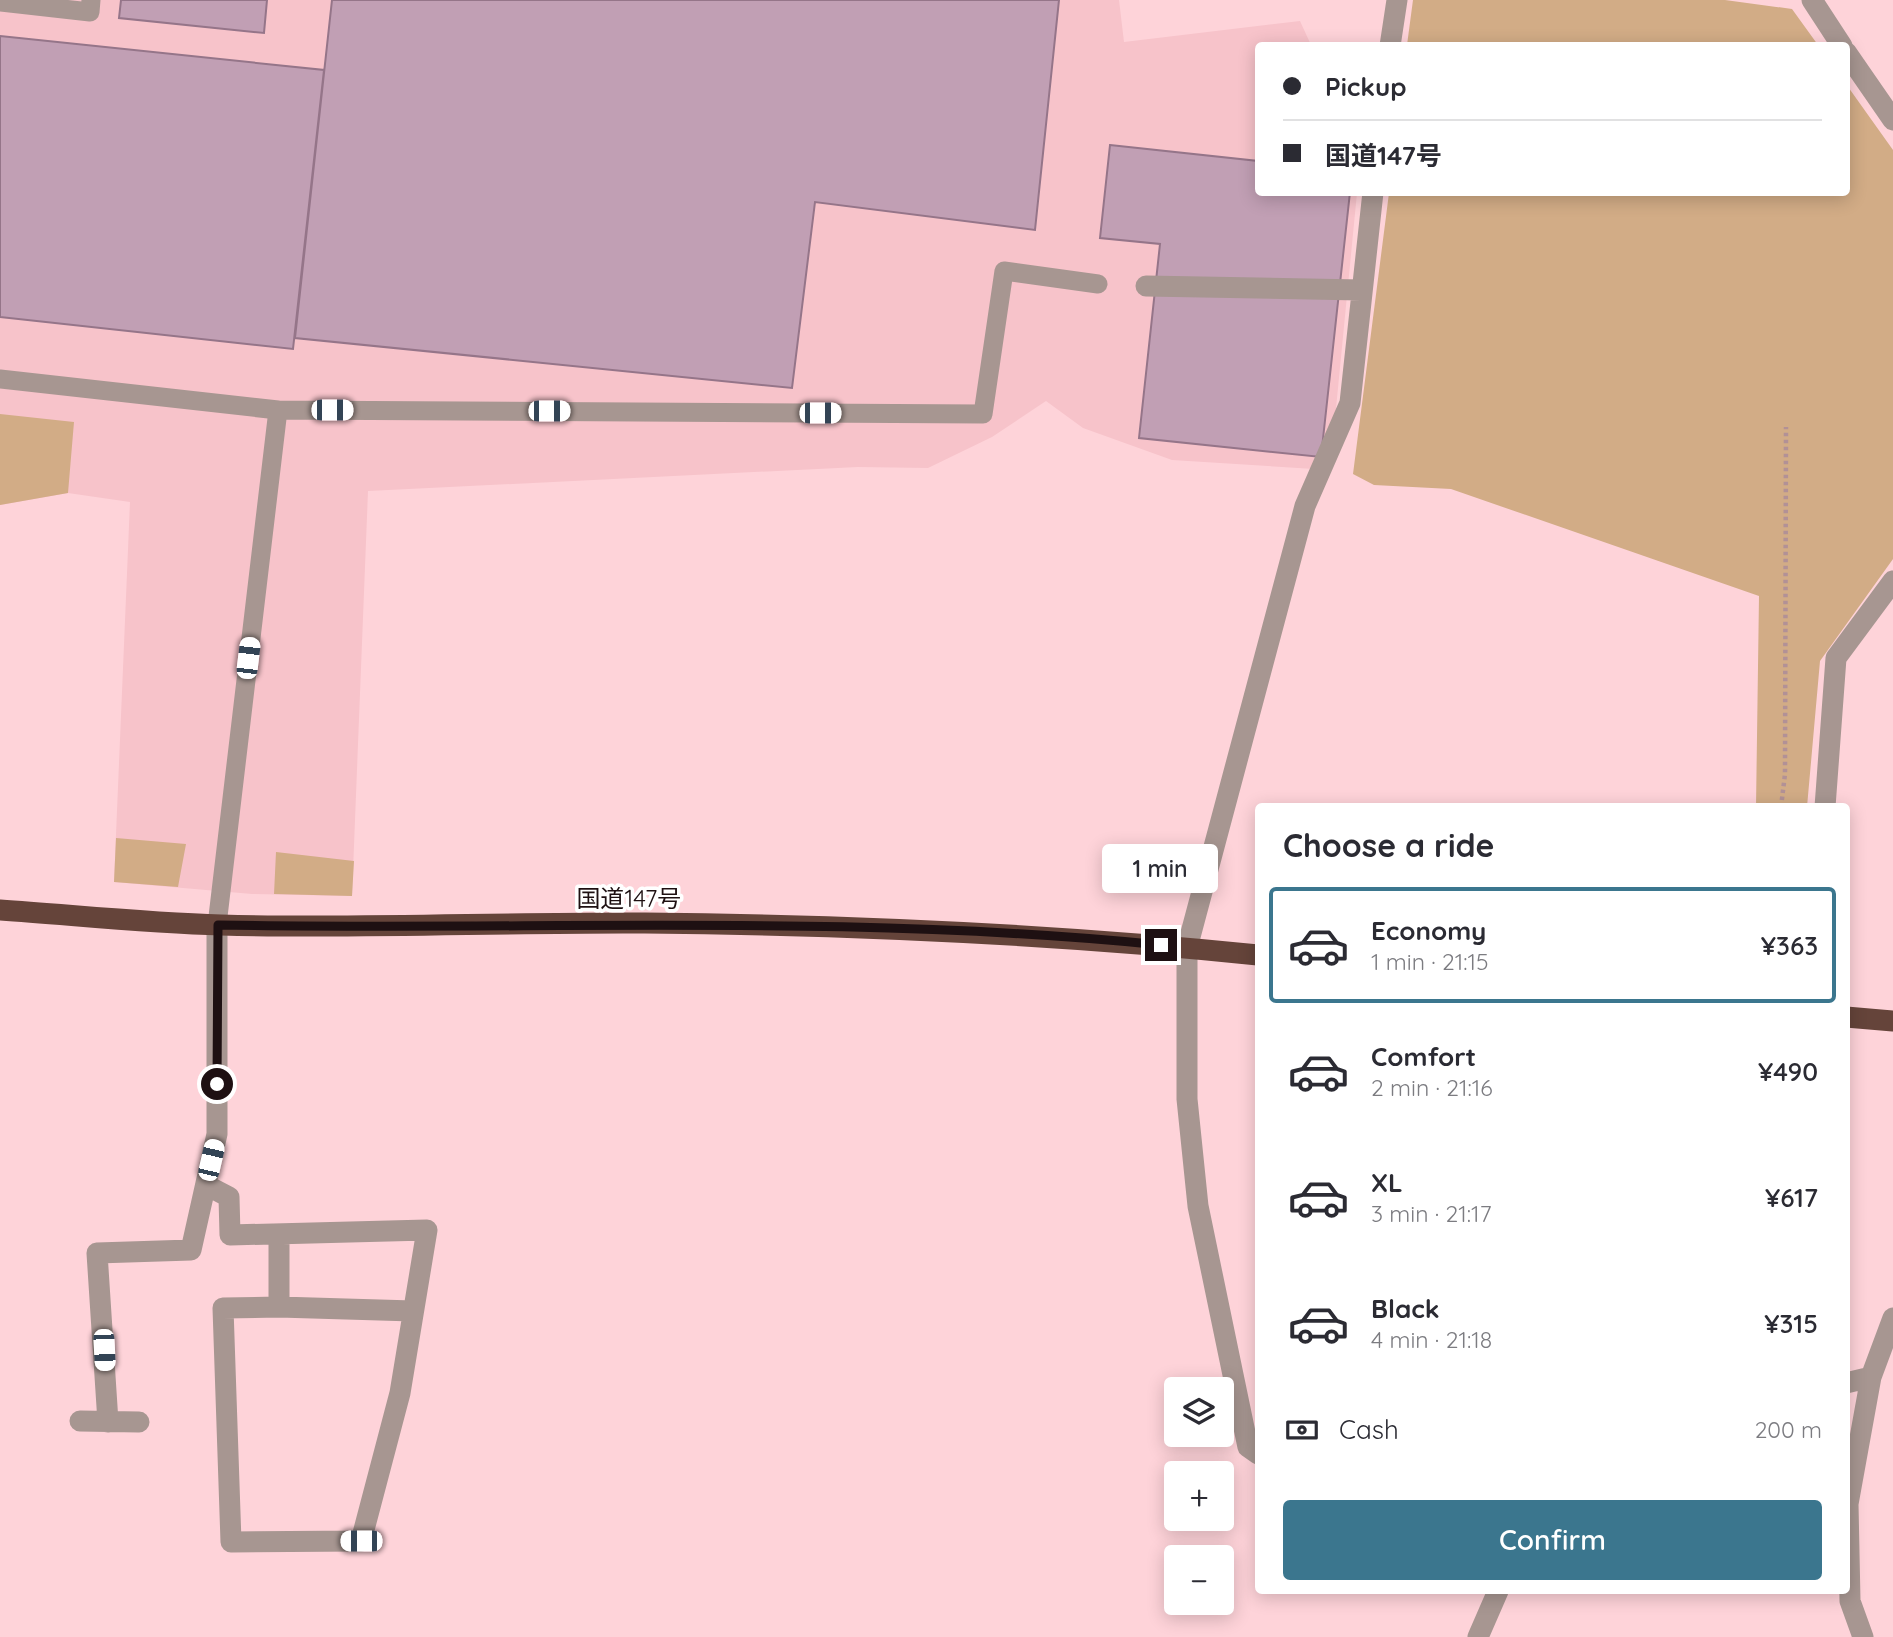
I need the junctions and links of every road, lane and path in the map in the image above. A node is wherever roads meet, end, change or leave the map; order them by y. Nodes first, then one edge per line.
1 (92, 0) edge
2 (1397, 0) edge
3 (1812, 0) edge
4 (0, 2) edge
5 (1391, 42) edge
6 (1839, 42) edge
7 (1850, 57) edge
8 (1893, 120) edge
9 (1373, 196) edge
10 (1098, 284) dead end
11 (1146, 286) dead end
12 (1361, 290) junction
13 (0, 379) edge
14 (278, 410) junction
15 (1786, 427) dead end
16 (1893, 581) edge
17 (1781, 803) edge
18 (1825, 803) edge
19 (0, 909) edge
20 (218, 925) junction
21 (1187, 948) junction
22 (1255, 955) edge
23 (1850, 1017) edge
24 (1893, 1021) edge
25 (206, 1185) junction
26 (279, 1235) junction
27 (279, 1307) junction
28 (413, 1311) junction
29 (1893, 1318) edge
30 (1871, 1377) junction
31 (1850, 1382) edge
32 (80, 1421) dead end
33 (108, 1422) junction
34 (139, 1422) dead end
35 (1255, 1452) edge
36 (1850, 1493) edge
37 (1497, 1594) edge
38 (1850, 1594) edge
39 (1478, 1637) edge
40 (1863, 1637) edge

1 - 4 lane
2 - 5 street
3 - 6 street
7 - 8 street
9 - 12 street
10 - 14 lane
11 - 12 street
12 - 21 street
13 - 14 lane
14 - 20 lane
15 - 17 path
16 - 18 street
19 - 20 highway, 国道147号
20 - 21 highway, 国道147号
20 - 25 street
21 - 22 highway, 国道147号
21 - 35 street
23 - 24 highway
25 - 26 street
25 - 33 street
26 - 27 street
26 - 28 street
27 - 28 street
27 - 28 street
29 - 30 street
30 - 31 street
30 - 36 street
32 - 33 street
33 - 34 street
37 - 39 street
38 - 40 street

